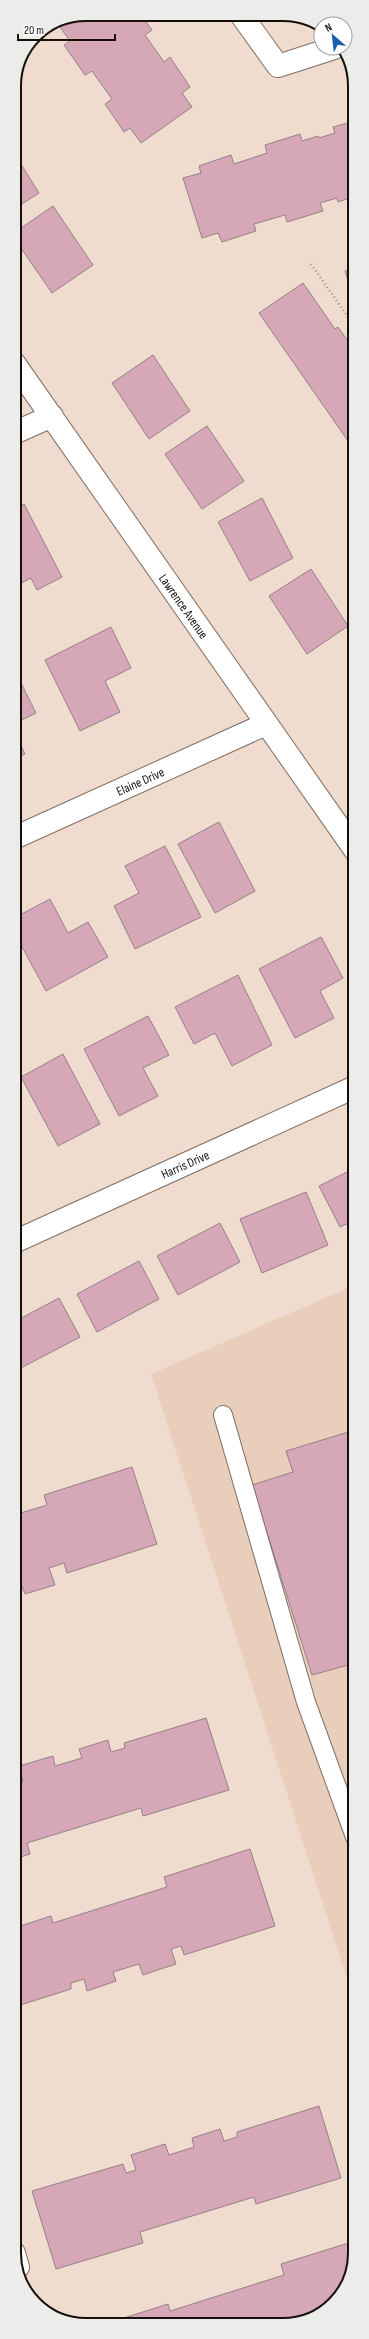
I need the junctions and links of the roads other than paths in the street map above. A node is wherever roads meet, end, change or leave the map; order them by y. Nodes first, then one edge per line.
1 (246, 21) edge
2 (313, 55) edge
3 (21, 373) edge
4 (52, 416) junction
5 (21, 430) edge
6 (266, 724) junction
7 (21, 835) edge
8 (348, 840) edge
9 (348, 1090) edge
10 (21, 1239) edge
11 (223, 1415) dead end
12 (348, 1818) edge

1 - 2 street
3 - 4 street, Lawrence Avenue
4 - 5 street
4 - 6 street, Lawrence Avenue
6 - 7 street, Elaine Drive
6 - 8 street, Lawrence Avenue
9 - 10 street, Harris Drive
11 - 12 lane

